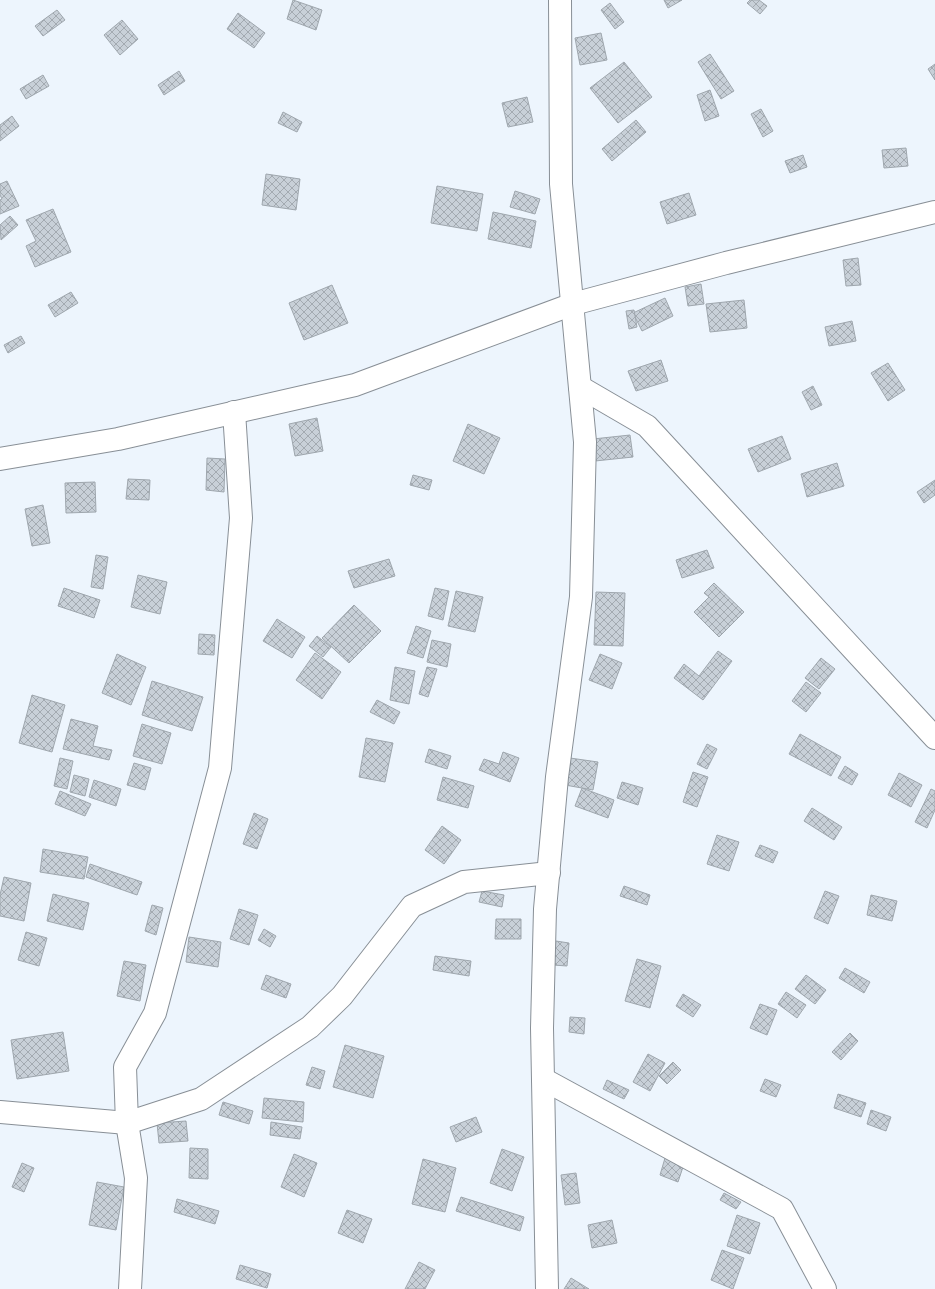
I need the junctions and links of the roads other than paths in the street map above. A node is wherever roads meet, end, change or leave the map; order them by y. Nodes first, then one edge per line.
1 (560, 0) edge
2 (935, 212) edge
3 (572, 304) junction
4 (580, 387) junction
5 (234, 412) junction
6 (0, 460) edge
7 (935, 738) edge
8 (549, 873) junction
9 (543, 1079) junction
10 (0, 1112) edge
11 (127, 1123) junction
12 (130, 1289) edge
13 (547, 1289) edge
14 (825, 1289) edge

1 - 3 street
2 - 3 street
3 - 4 street
3 - 5 street
4 - 7 street
4 - 8 street
5 - 6 street
5 - 11 street
8 - 9 street
8 - 11 street
9 - 13 street
9 - 14 street
10 - 11 street
11 - 12 street

